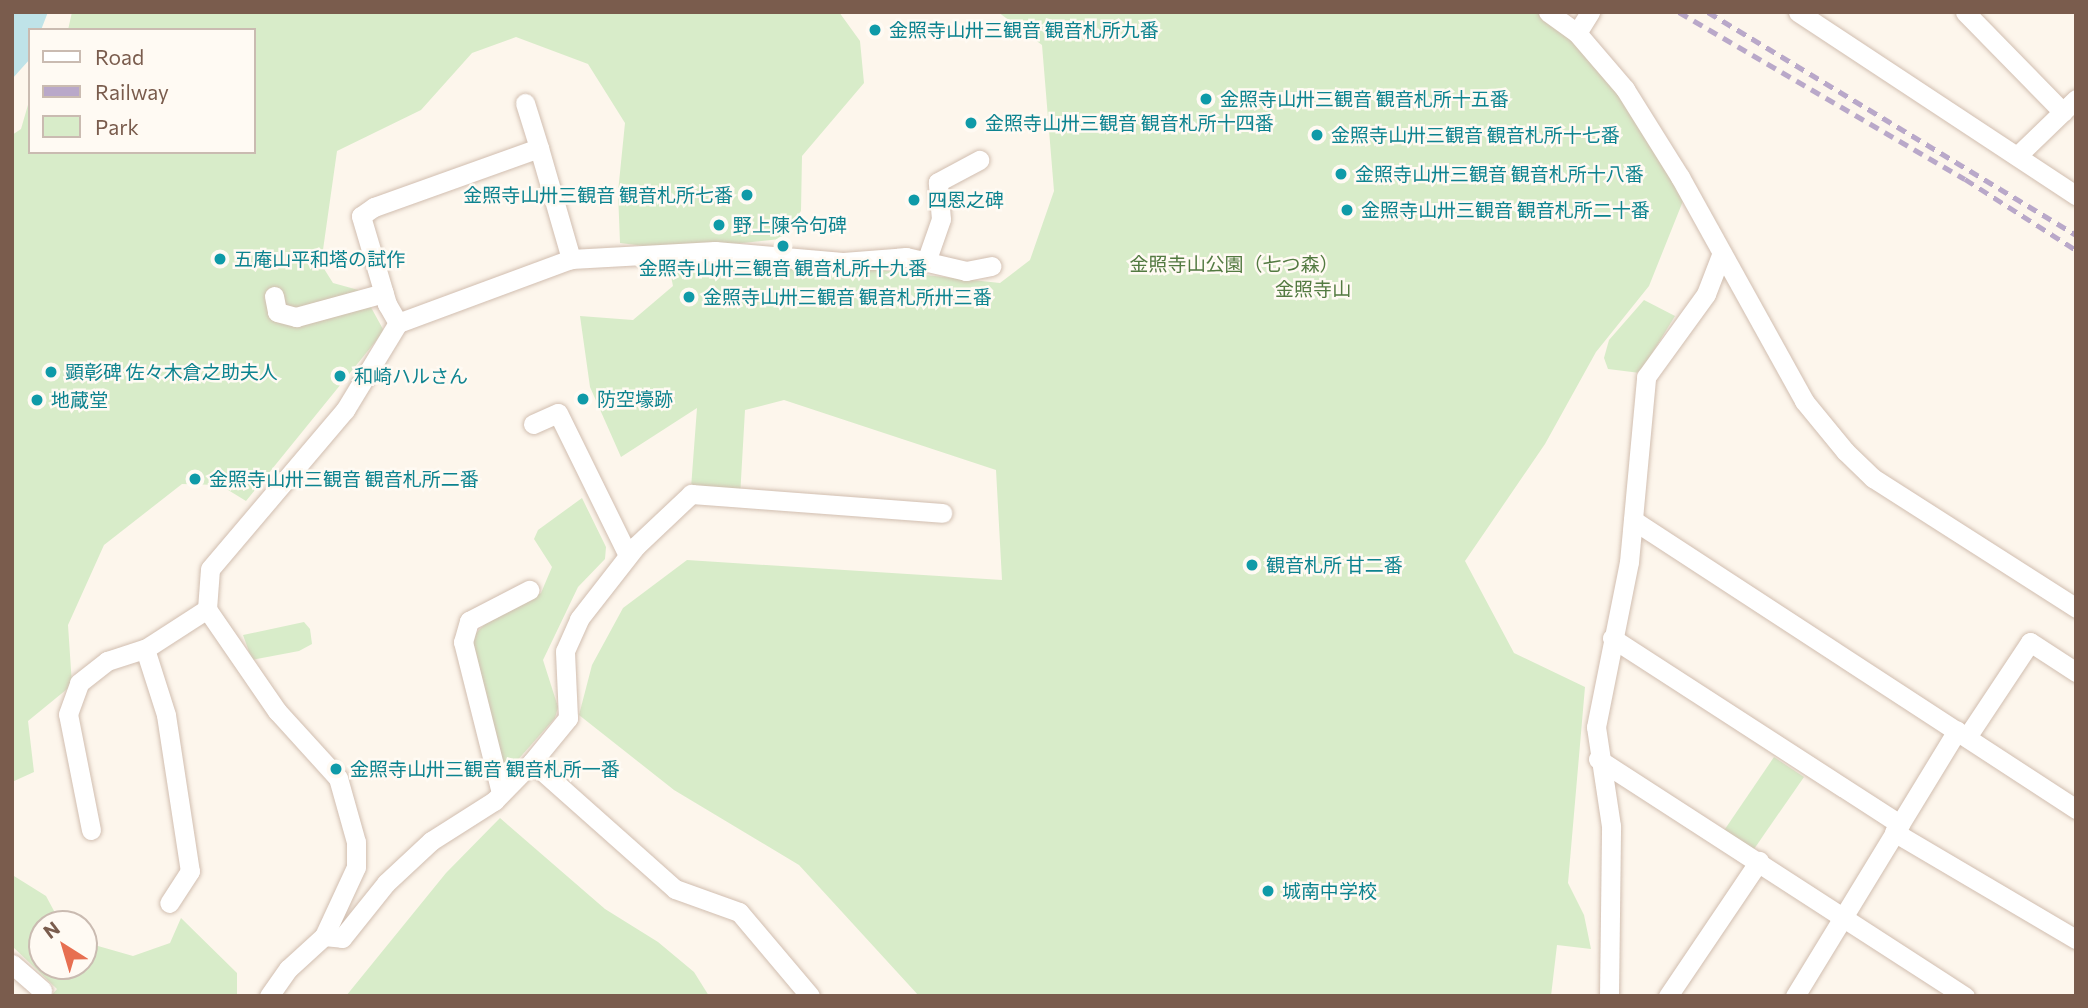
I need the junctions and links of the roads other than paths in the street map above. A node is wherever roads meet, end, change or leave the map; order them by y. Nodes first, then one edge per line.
1 (1548, 12) edge
2 (1798, 12) edge
3 (1965, 12) edge
4 (1584, 22) edge
5 (526, 103) dead end
6 (2069, 105) edge
7 (539, 148) junction
8 (2017, 156) junction
9 (979, 160) dead end
10 (2076, 195) edge
11 (1721, 255) junction
12 (571, 259) junction
13 (927, 259) junction
14 (992, 266) dead end
15 (384, 293) junction
16 (274, 296) dead end
17 (398, 323) junction
18 (533, 424) dead end
19 (942, 513) dead end
20 (1633, 520) junction
21 (628, 555) junction
22 (529, 590) dead end
23 (2076, 608) edge
24 (207, 609) junction
25 (1612, 638) junction
26 (145, 649) junction
27 (2076, 672) edge
28 (1962, 734) junction
29 (1598, 759) junction
30 (532, 762) junction
31 (500, 793) junction
32 (2076, 809) edge
33 (1897, 828) junction
34 (91, 830) dead end
35 (1759, 861) junction
36 (169, 903) dead end
37 (1843, 916) junction
38 (324, 936) junction
39 (2076, 939) edge
40 (12, 964) edge
41 (43, 990) dead end
42 (269, 996) edge
43 (810, 996) edge
44 (1609, 996) edge
45 (1668, 996) edge
46 (1795, 996) edge
47 (1965, 996) edge

1 - 4 street
2 - 8 street
3 - 6 street
4 - 11 street
5 - 7 street
6 - 8 street
7 - 12 street
7 - 15 street
8 - 10 street
9 - 13 street
11 - 20 street
11 - 23 street
12 - 13 street
12 - 17 street
13 - 14 street
15 - 16 street
15 - 17 street
17 - 24 street
18 - 21 street
19 - 21 street
20 - 25 street
20 - 28 street
21 - 30 street
22 - 31 street
24 - 26 street
24 - 38 street
25 - 29 street
25 - 33 street
26 - 34 street
26 - 36 street
27 - 28 street
28 - 32 street
28 - 33 street
29 - 35 street
29 - 44 street
30 - 31 street
30 - 43 street
31 - 38 street
33 - 37 street
33 - 39 street
35 - 37 street
35 - 45 street
37 - 46 street
37 - 47 street
38 - 42 street
40 - 41 street

